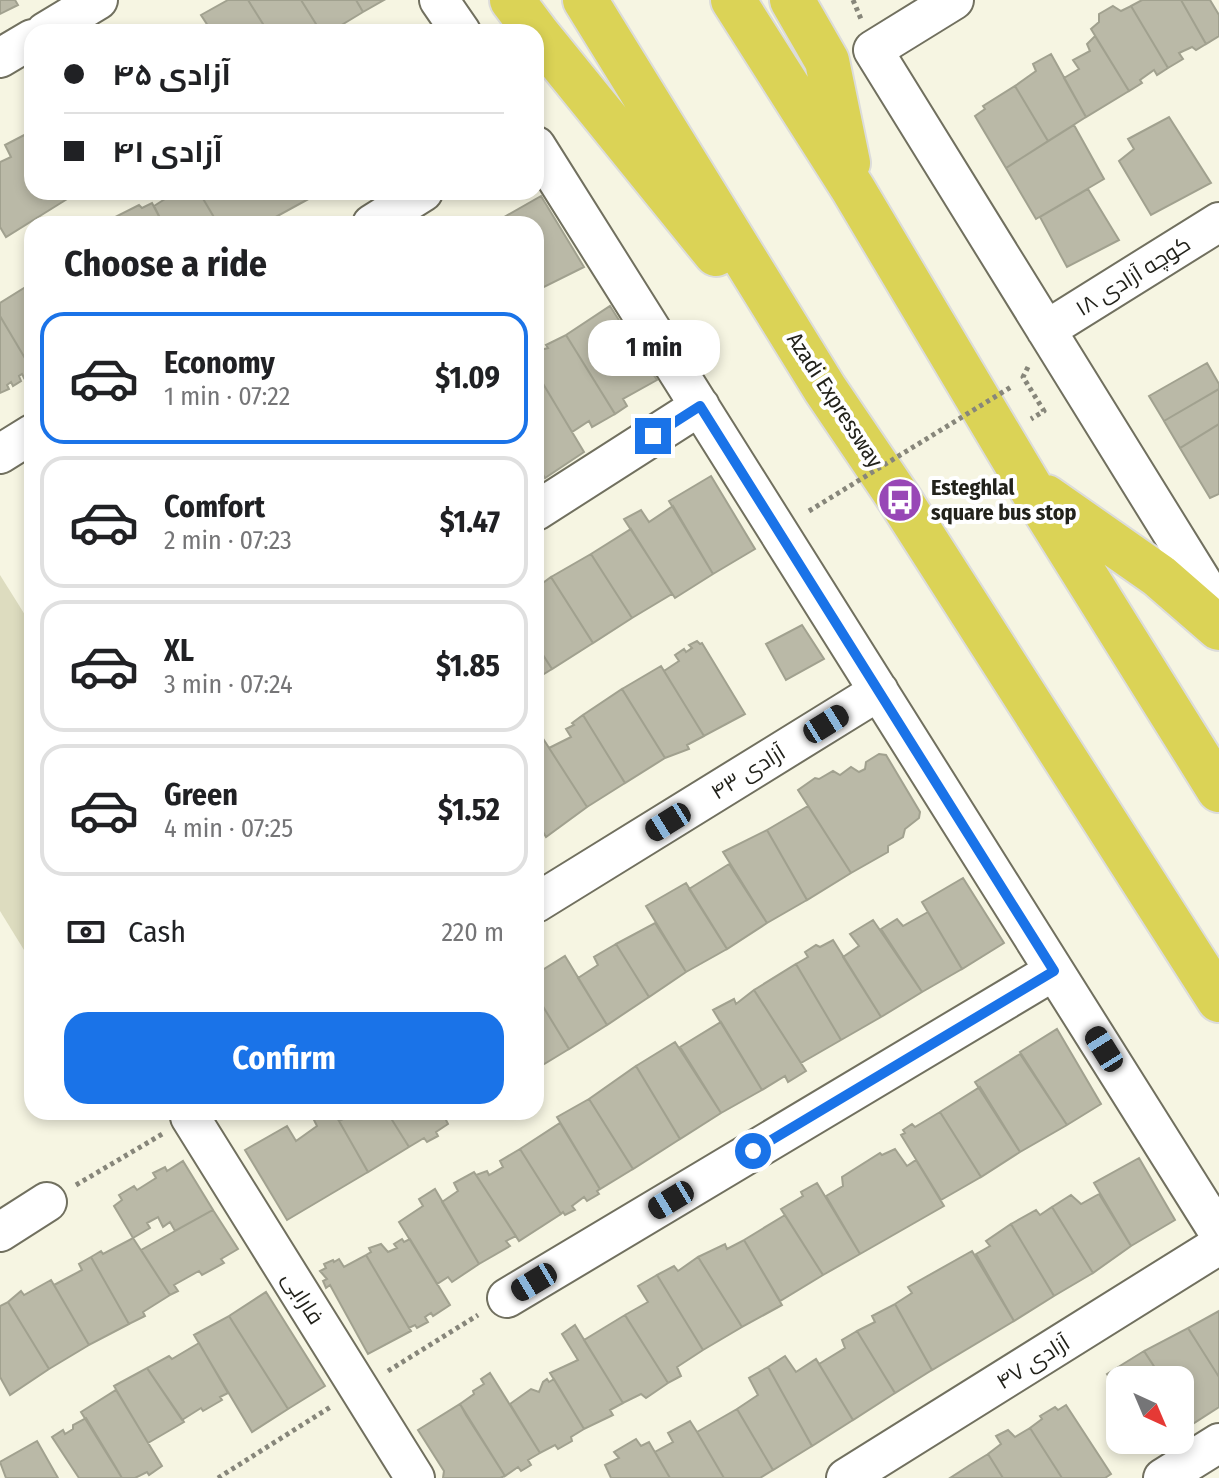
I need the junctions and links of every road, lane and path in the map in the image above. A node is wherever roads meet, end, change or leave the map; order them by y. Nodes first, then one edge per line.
1 (98, 0) edge
2 (439, 0) edge
3 (512, 0) edge
4 (585, 0) edge
5 (733, 0) edge
6 (792, 0) edge
7 (954, 0) edge
8 (58, 24) edge
9 (456, 24) edge
10 (530, 24) edge
11 (544, 42) edge
12 (24, 44) edge
13 (0, 58) edge
14 (544, 159) edge
15 (853, 189) junction
16 (410, 200) edge
17 (385, 216) edge
18 (1219, 222) edge
19 (1046, 330) junction
20 (1023, 377) dead end
21 (825, 389) junction
22 (1017, 398) dead end
23 (700, 406) junction
24 (1024, 408) dead end
25 (24, 439) edge
26 (0, 454) edge
27 (1029, 485) junction
28 (544, 506) edge
29 (809, 511) dead end
30 (1216, 616) edge
31 (879, 691) junction
32 (1219, 790) edge
33 (544, 898) edge
34 (1054, 971) junction
35 (1219, 1000) edge
36 (185, 1120) edge
37 (192, 1120) edge
38 (47, 1202) joint
39 (0, 1232) edge
40 (1219, 1233) edge
41 (1219, 1245) edge
42 (507, 1298) dead end
43 (1219, 1443) edge
44 (415, 1478) edge
45 (846, 1478) edge
46 (1163, 1478) edge

1 - 8 street
2 - 9 street
3 - 10 highway
4 - 21 highway, Azadi Expressway
5 - 15 highway
6 - 15 highway
7 - 19 street
11 - 21 highway
12 - 13 street
14 - 23 street
15 - 27 highway
16 - 17 street
18 - 19 street, کوچه آزادی ۱۸
19 - 30 street
20 - 24 path
21 - 35 highway, Azadi Expressway
22 - 29 path, bridge
23 - 28 street
23 - 31 street
25 - 26 street
27 - 30 highway
27 - 32 highway
31 - 33 street, ۴۳ آزادی
31 - 34 street
34 - 40 street
34 - 42 street
36 - 38 path
37 - 44 street, فارابی
38 - 39 street
41 - 45 street, ۴۷ آزادی
43 - 46 street

